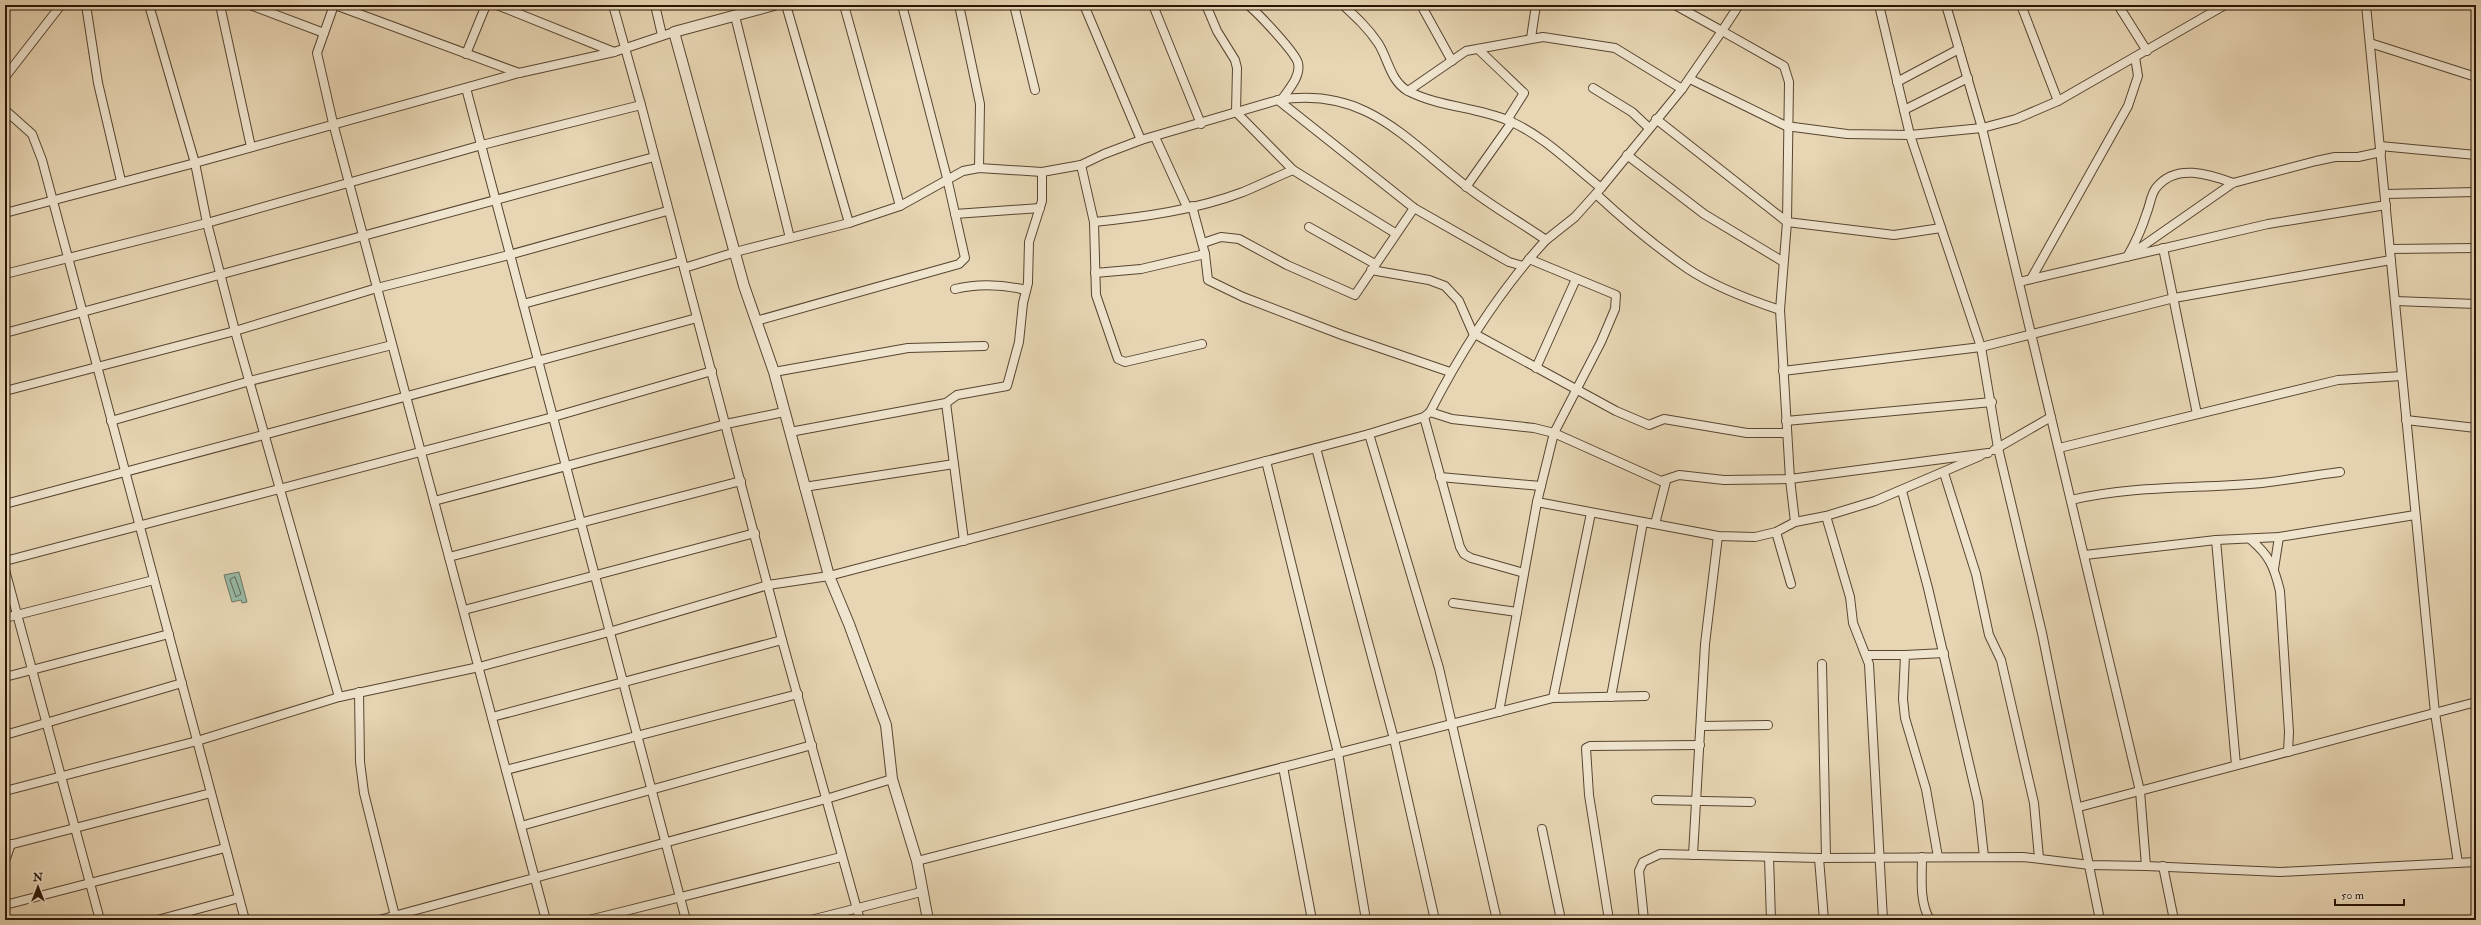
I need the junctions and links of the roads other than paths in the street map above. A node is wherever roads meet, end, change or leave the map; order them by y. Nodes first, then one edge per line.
1 (61, 5) edge
2 (86, 5) edge
3 (149, 5) edge
4 (220, 5) edge
5 (250, 5) edge
6 (334, 5) edge
7 (486, 5) edge
8 (497, 5) edge
9 (613, 5) edge
10 (655, 5) edge
11 (774, 5) edge
12 (786, 5) edge
13 (844, 5) edge
14 (902, 5) edge
15 (959, 5) edge
16 (1014, 5) edge
17 (1084, 5) edge
18 (1153, 5) edge
19 (1206, 5) edge
20 (1248, 5) edge
21 (1343, 5) edge
22 (1421, 5) edge
23 (1536, 5) edge
24 (1676, 5) edge
25 (1739, 5) edge
26 (1879, 5) edge
27 (1946, 5) edge
28 (2021, 5) edge
29 (2118, 5) edge
30 (2225, 5) edge
31 (2366, 5) edge
32 (735, 16) junction
33 (674, 32) junction
34 (1722, 32) junction
35 (324, 34) junction
36 (662, 35) junction
37 (1530, 38) junction
38 (2370, 43) junction
39 (624, 47) junction
40 (1959, 48) junction
41 (1478, 49) junction
42 (2147, 51) junction
43 (614, 52) junction
44 (466, 54) junction
45 (2135, 57) junction
46 (1452, 61) junction
47 (519, 73) junction
48 (5, 77) edge
49 (2476, 77) edge
50 (1968, 78) junction
51 (1690, 79) junction
52 (1898, 82) junction
53 (466, 88) junction
54 (1593, 88) dead end
55 (1035, 90) dead end
56 (1682, 90) junction
57 (1408, 91) junction
58 (1280, 99) junction
59 (2058, 102) junction
60 (641, 105) junction
61 (5, 110) edge
62 (1904, 110) junction
63 (1236, 112) junction
64 (1656, 119) junction
65 (1510, 121) junction
66 (333, 123) junction
67 (1201, 124) junction
68 (1786, 126) junction
69 (1649, 128) junction
70 (1982, 128) junction
71 (1910, 135) junction
72 (1155, 137) junction
73 (1141, 140) junction
74 (482, 145) junction
75 (251, 147) junction
76 (2380, 149) junction
77 (1627, 155) junction
78 (2476, 155) edge
79 (654, 157) junction
80 (195, 163) junction
81 (1081, 165) junction
82 (980, 168) junction
83 (1293, 170) junction
84 (1042, 172) junction
85 (947, 178) junction
86 (121, 181) junction
87 (349, 182) junction
88 (2233, 182) junction
89 (1466, 187) junction
90 (1598, 191) junction
91 (2476, 192) edge
92 (2385, 194) junction
93 (496, 200) junction
94 (52, 201) junction
95 (2386, 205) junction
96 (900, 206) junction
97 (1189, 207) junction
98 (1040, 208) junction
99 (1414, 208) junction
100 (667, 211) junction
101 (5, 213) edge
102 (956, 214) junction
103 (1094, 222) junction
104 (1786, 222) junction
105 (207, 223) junction
106 (849, 223) junction
107 (1309, 228) dead end
108 (1941, 228) junction
109 (1395, 234) junction
110 (363, 235) junction
111 (790, 238) junction
112 (1546, 240) junction
113 (1202, 243) junction
114 (2163, 248) junction
115 (2476, 248) edge
116 (2390, 249) junction
117 (734, 252) junction
118 (1205, 254) junction
119 (509, 255) junction
120 (2127, 257) junction
121 (68, 258) junction
122 (1529, 259) junction
123 (2391, 260) junction
124 (1782, 261) junction
125 (683, 265) junction
126 (1523, 266) junction
127 (1373, 267) junction
128 (1095, 273) junction
129 (5, 274) edge
130 (220, 274) junction
131 (1576, 279) junction
132 (2031, 279) junction
133 (2019, 282) junction
134 (377, 288) junction
135 (955, 289) dead end
136 (1026, 290) junction
137 (2174, 298) junction
138 (2395, 301) junction
139 (523, 304) junction
140 (2476, 304) edge
141 (1780, 310) junction
142 (82, 312) junction
143 (697, 318) junction
144 (756, 321) junction
145 (235, 331) junction
146 (5, 333) edge
147 (1473, 333) junction
148 (2031, 333) junction
149 (1202, 344) dead end
150 (392, 345) junction
151 (984, 346) dead end
152 (1981, 347) junction
153 (538, 361) junction
154 (97, 368) junction
155 (1536, 368) junction
156 (712, 371) junction
157 (1783, 371) junction
158 (774, 372) junction
159 (1450, 372) junction
160 (2402, 376) junction
161 (250, 381) junction
162 (1577, 391) junction
163 (5, 392) edge
164 (407, 396) junction
165 (1992, 402) junction
166 (946, 403) junction
167 (784, 412) junction
168 (1427, 414) junction
169 (2197, 414) junction
170 (2051, 417) junction
171 (553, 418) junction
172 (111, 420) junction
173 (1786, 420) junction
174 (2406, 420) junction
175 (726, 424) junction
176 (2476, 428) edge
177 (790, 432) junction
178 (1554, 433) junction
179 (1787, 433) junction
180 (1369, 434) junction
181 (265, 436) junction
182 (1316, 448) junction
183 (1998, 448) junction
184 (2059, 448) junction
185 (421, 450) junction
186 (1988, 453) junction
187 (1266, 461) junction
188 (954, 464) junction
189 (566, 468) junction
190 (2340, 472) dead end
191 (125, 473) junction
192 (1944, 473) junction
193 (1440, 477) junction
194 (1790, 479) junction
195 (740, 481) junction
196 (1666, 481) junction
197 (804, 486) junction
198 (1541, 486) junction
199 (279, 489) junction
200 (1902, 490) junction
201 (2071, 500) junction
202 (434, 501) junction
203 (1537, 502) junction
204 (5, 504) edge
205 (1591, 513) junction
206 (2415, 515) junction
207 (1826, 516) junction
208 (1643, 522) junction
209 (1795, 522) junction
210 (582, 523) junction
211 (1655, 524) junction
212 (140, 527) junction
213 (1776, 532) junction
214 (755, 533) junction
215 (1718, 536) junction
216 (2279, 537) junction
217 (2250, 539) junction
218 (2216, 540) junction
219 (964, 541) junction
220 (2084, 555) junction
221 (449, 557) junction
222 (5, 561) edge
223 (2274, 569) junction
224 (5, 570) edge
225 (1524, 573) junction
226 (595, 576) junction
227 (829, 576) junction
228 (154, 580) junction
229 (1791, 584) dead end
230 (768, 585) junction
231 (1454, 603) dead end
232 (464, 610) junction
233 (1517, 612) junction
234 (17, 615) junction
235 (5, 618) edge
236 (609, 632) junction
237 (168, 634) junction
238 (782, 640) junction
239 (1944, 653) junction
240 (1866, 655) junction
241 (1905, 655) junction
242 (1822, 664) dead end
243 (479, 667) junction
244 (32, 670) junction
245 (5, 677) edge
246 (182, 682) junction
247 (623, 683) junction
248 (359, 692) junction
249 (798, 694) junction
250 (1645, 696) dead end
251 (339, 697) junction
252 (1611, 697) junction
253 (1552, 698) junction
254 (2476, 702) edge
255 (1499, 712) junction
256 (2434, 713) junction
257 (492, 717) junction
258 (46, 723) junction
259 (1768, 725) dead end
260 (1451, 726) junction
261 (1702, 726) junction
262 (5, 735) edge
263 (637, 736) junction
264 (1394, 739) junction
265 (197, 742) junction
266 (812, 745) junction
267 (1700, 746) junction
268 (1338, 752) junction
269 (2288, 752) junction
270 (2236, 765) junction
271 (1283, 767) junction
272 (506, 770) junction
273 (60, 776) junction
274 (892, 779) junction
275 (5, 790) edge
276 (652, 790) junction
277 (2140, 791) junction
278 (211, 793) junction
279 (826, 799) junction
280 (1656, 800) dead end
281 (1697, 801) junction
282 (1750, 802) dead end
283 (2079, 807) junction
284 (521, 826) junction
285 (1542, 829) dead end
286 (74, 830) junction
287 (666, 842) junction
288 (8, 845) edge
289 (225, 848) junction
290 (1694, 855) junction
291 (1881, 856) junction
292 (841, 857) junction
293 (1770, 857) junction
294 (1922, 857) junction
295 (1938, 857) junction
296 (1984, 857) junction
297 (1822, 858) junction
298 (2039, 858) junction
299 (5, 861) edge
300 (917, 861) junction
301 (2476, 862) edge
302 (2458, 863) junction
303 (2090, 865) junction
304 (2146, 866) junction
305 (2163, 866) junction
306 (535, 878) junction
307 (89, 883) junction
308 (921, 892) junction
309 (680, 896) junction
310 (239, 898) junction
311 (5, 905) edge
312 (857, 908) junction
313 (395, 918) edge
314 (100, 920) edge
315 (157, 920) edge
316 (245, 920) edge
317 (379, 920) edge
318 (546, 920) edge
319 (590, 920) edge
320 (686, 920) edge
321 (811, 920) edge
322 (860, 920) edge
323 (928, 920) edge
324 (1312, 920) edge
325 (1366, 920) edge
326 (1435, 920) edge
327 (1497, 920) edge
328 (1560, 920) edge
329 (1609, 920) edge
330 (1644, 920) edge
331 (1771, 920) edge
332 (1824, 920) edge
333 (1883, 920) edge
334 (1930, 920) edge
335 (2100, 920) edge
336 (2174, 920) edge

1 - 48 street
2 - 86 street
3 - 80 street
4 - 75 street
5 - 35 street
6 - 35 street
6 - 44 street
7 - 44 street
8 - 43 street
9 - 39 street
10 - 36 street
11 - 32 street
12 - 106 street
13 - 96 street
14 - 85 street
15 - 82 street
16 - 55 street
17 - 73 street
18 - 67 street
19 - 63 street
20 - 58 street
21 - 57 street
22 - 46 street
23 - 37 street
24 - 34 street
25 - 34 street
26 - 52 street
27 - 40 street
28 - 59 street
29 - 42 street
30 - 42 street
31 - 38 street
32 - 33 street
32 - 111 street
33 - 36 street
33 - 117 street
34 - 51 street
34 - 68 street
35 - 66 street
36 - 39 street
37 - 41 street
37 - 56 street
38 - 49 street
38 - 76 street
39 - 43 street
39 - 60 street
40 - 50 street
40 - 52 street
41 - 46 street
41 - 65 street
42 - 45 street
43 - 47 street
44 - 47 street
45 - 59 street
45 - 132 street
46 - 57 street
47 - 53 street
50 - 62 street
50 - 70 street
51 - 56 street
51 - 68 street
52 - 62 street
53 - 66 street
53 - 74 street
54 - 69 street
56 - 64 street
57 - 65 street
58 - 63 street
58 - 89 street
58 - 99 street
59 - 70 street
60 - 74 street
60 - 79 street
61 - 94 street
62 - 71 street
63 - 67 street
63 - 83 street
64 - 69 street
64 - 104 street
65 - 89 street
65 - 90 street
66 - 75 street
66 - 87 street
67 - 72 street
68 - 71 street
68 - 104 street
69 - 77 street
70 - 71 street
70 - 133 street
71 - 108 street
72 - 73 street
72 - 97 street
73 - 81 street
74 - 87 street
74 - 93 street
75 - 80 street
76 - 78 street
76 - 88 street
76 - 92 street
77 - 90 street
77 - 124 street
79 - 93 street
79 - 100 street
80 - 86 street
80 - 105 street
81 - 84 street
81 - 103 street
82 - 84 street
82 - 85 street
83 - 97 street
83 - 109 street
84 - 98 street
85 - 96 street
85 - 102 street
86 - 94 street
87 - 105 street
87 - 110 street
88 - 120 street
88 - 120 street
89 - 112 street
90 - 112 street
90 - 141 street
91 - 92 street
92 - 95 street
93 - 110 street
93 - 119 street
94 - 101 street
94 - 121 street
95 - 114 street
95 - 116 street
96 - 106 street
97 - 103 street
97 - 113 street
98 - 102 street
98 - 136 street
99 - 109 street
99 - 126 street
100 - 119 street
100 - 125 street
102 - 144 street
103 - 128 street
104 - 108 street
104 - 124 street
105 - 121 street
105 - 130 street
106 - 111 street
107 - 127 street
108 - 152 street
109 - 127 street
110 - 130 street
110 - 134 street
111 - 117 street
112 - 122 street
113 - 118 street
113 - 127 street
114 - 120 street
114 - 137 street
115 - 116 street
116 - 123 street
117 - 125 street
117 - 144 street
118 - 128 street
118 - 159 street
119 - 134 street
119 - 139 street
120 - 132 street
121 - 129 street
121 - 142 street
122 - 126 street
122 - 131 street
123 - 137 street
123 - 138 street
124 - 141 street
125 - 139 street
125 - 143 street
126 - 147 street
127 - 147 street
128 - 149 street
130 - 142 street
130 - 145 street
131 - 155 street
131 - 162 street
132 - 133 street
133 - 148 street
134 - 145 street
134 - 150 street
135 - 136 street
136 - 166 street
137 - 148 street
137 - 169 street
138 - 140 street
138 - 160 street
139 - 153 street
141 - 157 street
142 - 146 street
142 - 154 street
143 - 153 street
143 - 156 street
144 - 158 street
145 - 154 street
145 - 161 street
147 - 155 street
147 - 159 street
148 - 152 street
148 - 170 street
150 - 161 street
150 - 164 street
151 - 158 street
152 - 157 street
152 - 165 street
153 - 164 street
153 - 171 street
154 - 163 street
154 - 172 street
155 - 162 street
156 - 171 street
156 - 175 street
157 - 173 street
158 - 167 street
159 - 168 street
160 - 169 street
160 - 174 street
161 - 172 street
161 - 181 street
162 - 178 street
162 - 179 street
164 - 181 street
164 - 185 street
165 - 173 street
165 - 183 street
166 - 177 street
166 - 188 street
167 - 175 street
167 - 177 street
168 - 178 street
168 - 180 street
168 - 193 street
169 - 184 street
170 - 183 street
170 - 184 street
171 - 185 street
171 - 189 street
172 - 191 street
173 - 179 street
174 - 176 street
174 - 206 street
175 - 189 street
175 - 195 street
177 - 197 street
178 - 196 street
178 - 198 street
179 - 194 street
180 - 182 street
180 - 260 street
181 - 191 street
181 - 199 street
182 - 187 street
182 - 264 street
183 - 186 street
183 - 283 street
184 - 201 street
185 - 199 street
185 - 202 street
186 - 192 street
186 - 194 street
187 - 219 street
187 - 268 street
188 - 197 street
188 - 219 street
189 - 202 street
189 - 210 street
190 - 201 street
191 - 204 street
191 - 212 street
192 - 200 street
192 - 298 street
193 - 198 street
193 - 225 street
194 - 196 street
194 - 209 street
195 - 210 street
195 - 214 street
196 - 211 street
197 - 227 street
198 - 203 street
199 - 212 street
199 - 251 street
200 - 207 street
200 - 239 street
201 - 220 street
202 - 221 street
203 - 205 street
203 - 225 street
205 - 208 street
205 - 253 street
206 - 216 street
206 - 256 street
207 - 209 street
207 - 240 street
208 - 211 street
208 - 252 street
209 - 213 street
210 - 221 street
210 - 226 street
211 - 215 street
212 - 222 street
212 - 228 street
213 - 215 street
213 - 229 street
214 - 226 street
214 - 230 street
215 - 261 street
216 - 217 street
216 - 223 street
217 - 218 street
217 - 223 street
218 - 220 street
218 - 270 street
219 - 227 street
220 - 277 street
221 - 232 street
223 - 269 street
224 - 234 street
225 - 233 street
226 - 232 street
226 - 236 street
227 - 230 street
227 - 274 street
228 - 234 street
228 - 237 street
230 - 236 street
230 - 238 street
231 - 233 street
232 - 243 street
233 - 255 street
234 - 235 street
234 - 244 street
236 - 243 street
236 - 247 street
237 - 244 street
237 - 246 street
238 - 247 street
238 - 249 street
239 - 241 street
239 - 296 street
240 - 241 street
240 - 291 street
241 - 295 street
242 - 297 street
243 - 248 street
243 - 257 street
244 - 245 street
244 - 258 street
246 - 258 street
246 - 265 street
247 - 257 street
247 - 263 street
248 - 251 street
248 - 313 street
249 - 263 street
249 - 266 street
250 - 252 street
251 - 265 street
252 - 253 street
253 - 255 street
254 - 256 street
255 - 260 street
256 - 269 street
256 - 302 street
257 - 272 street
258 - 262 street
258 - 273 street
259 - 261 street
260 - 264 street
260 - 327 street
261 - 267 street
263 - 272 street
263 - 276 street
264 - 268 street
264 - 326 street
265 - 273 street
265 - 278 street
266 - 276 street
266 - 279 street
267 - 281 street
267 - 329 street
268 - 271 street
268 - 325 street
269 - 270 street
270 - 277 street
271 - 300 street
271 - 324 street
272 - 284 street
273 - 275 street
273 - 286 street
274 - 279 street
274 - 300 street
276 - 284 street
276 - 287 street
277 - 283 street
277 - 304 street
278 - 286 street
278 - 289 street
279 - 287 street
279 - 292 street
280 - 281 street
281 - 282 street
281 - 290 street
283 - 303 street
284 - 306 street
285 - 328 street
286 - 288 street
286 - 307 street
287 - 306 street
287 - 309 street
288 - 299 street
289 - 307 street
289 - 310 street
290 - 293 street
290 - 330 street
291 - 294 street
291 - 297 street
291 - 333 street
292 - 309 street
292 - 312 street
293 - 297 street
293 - 331 street
294 - 295 street
294 - 334 street
295 - 296 street
296 - 298 street
297 - 332 street
298 - 303 street
300 - 308 street
301 - 302 street
302 - 305 street
303 - 304 street
303 - 335 street
304 - 305 street
305 - 336 street
306 - 313 street
306 - 318 street
307 - 311 street
307 - 314 street
308 - 312 street
308 - 323 street
309 - 319 street
309 - 320 street
310 - 315 street
310 - 316 street
312 - 321 street
312 - 322 street
313 - 317 street

